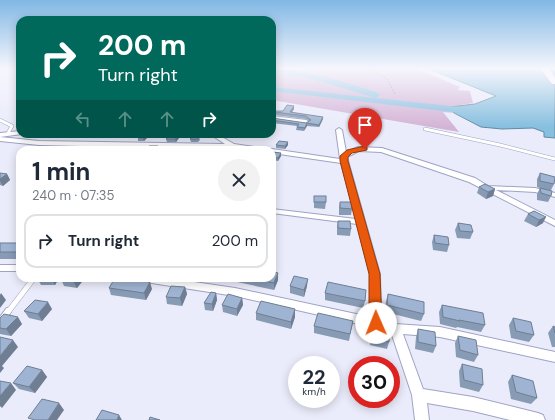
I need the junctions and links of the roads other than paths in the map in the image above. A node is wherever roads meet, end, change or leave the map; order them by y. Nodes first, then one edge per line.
1 (276, 118) edge
2 (0, 120) edge
3 (306, 122) edge
4 (425, 129) dead end
5 (339, 130) dead end
6 (16, 133) edge
7 (8, 134) junction
8 (0, 135) edge
9 (24, 138) edge
10 (219, 138) edge
11 (0, 139) edge
12 (22, 141) junction
13 (92, 146) edge
14 (234, 146) edge
15 (276, 151) edge
16 (344, 159) junction
17 (555, 159) edge
18 (488, 187) junction
19 (555, 195) edge
20 (276, 211) edge
21 (361, 222) junction
22 (555, 223) edge
23 (0, 268) edge
24 (16, 268) edge
25 (31, 282) edge
26 (169, 282) edge
27 (0, 322) edge
28 (376, 323) junction
29 (395, 329) junction
30 (555, 357) edge
31 (419, 395) junction
32 (422, 420) edge
33 (538, 420) edge

1 - 3 street
2 - 7 lane
4 - 17 lane
5 - 16 street
6 - 7 street
7 - 8 street
9 - 12 street
10 - 14 street
11 - 12 street
12 - 13 street
15 - 16 street
16 - 18 street
16 - 21 street
18 - 19 street
18 - 22 street
20 - 21 street
21 - 28 street
23 - 24 street
25 - 27 lane
26 - 28 street
28 - 29 street
29 - 30 street
29 - 31 street
31 - 32 street
31 - 33 street

